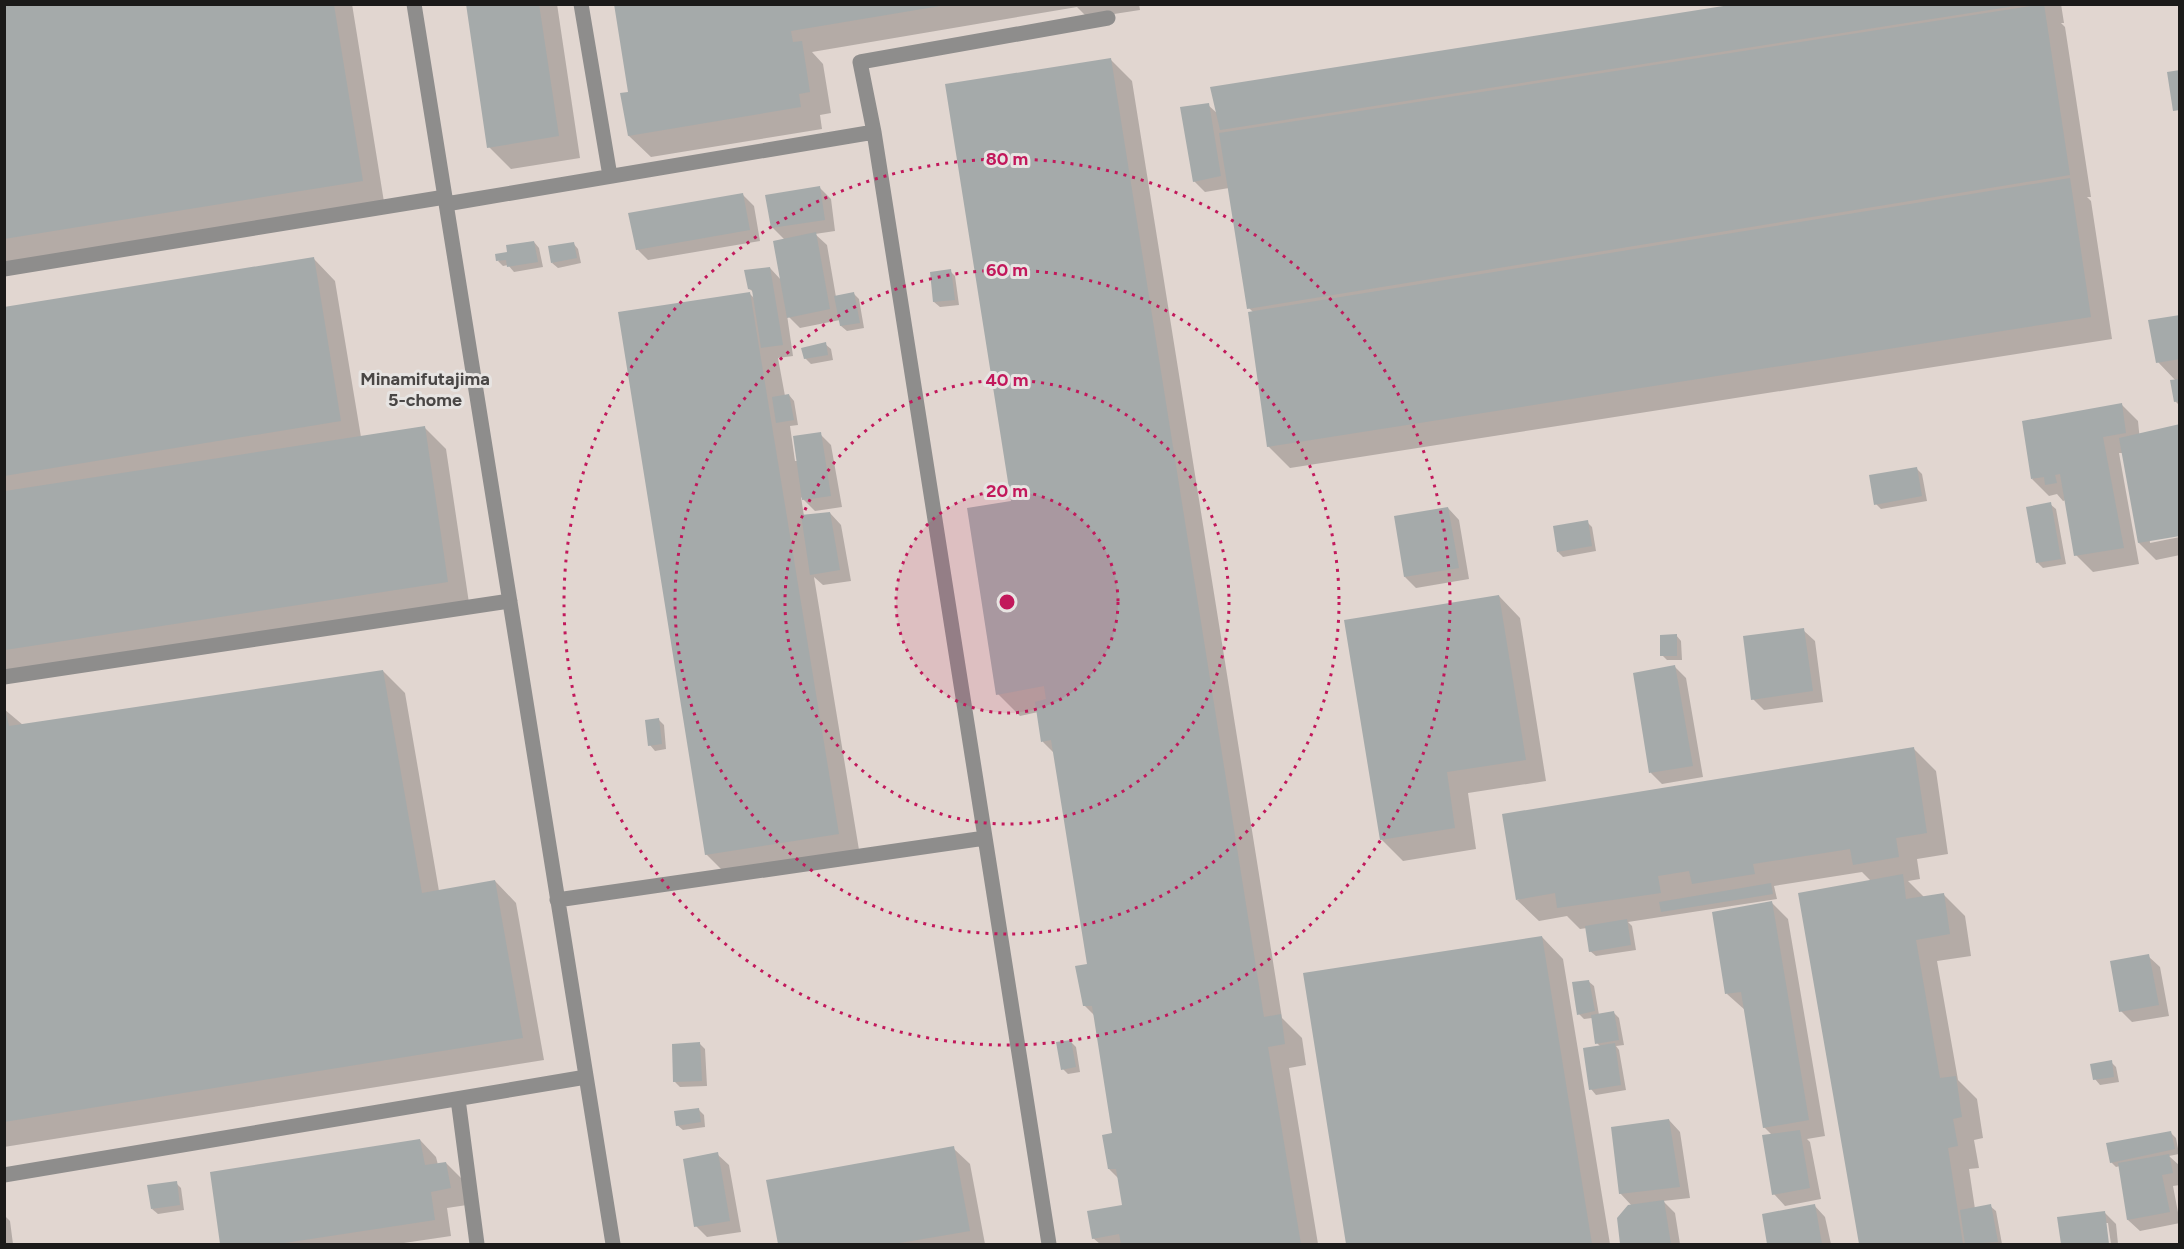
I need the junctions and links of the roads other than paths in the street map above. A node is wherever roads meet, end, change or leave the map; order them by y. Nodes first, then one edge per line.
1 (414, 4) edge
2 (581, 4) edge
3 (1108, 18) dead end
4 (874, 132) junction
5 (610, 176) junction
6 (445, 200) junction
7 (4, 269) edge
8 (510, 601) junction
9 (4, 678) edge
10 (985, 838) junction
11 (557, 900) junction
12 (586, 1077) junction
13 (458, 1099) junction
14 (4, 1175) edge
15 (477, 1245) edge
16 (613, 1245) edge
17 (1049, 1245) edge

1 - 6 lane
2 - 5 lane
3 - 4 lane
4 - 5 lane
4 - 10 lane
5 - 6 lane
6 - 7 lane
6 - 8 lane
8 - 9 lane
8 - 11 lane
10 - 11 lane
10 - 17 lane
11 - 12 lane
12 - 13 lane
12 - 16 lane
13 - 14 lane
13 - 15 lane

